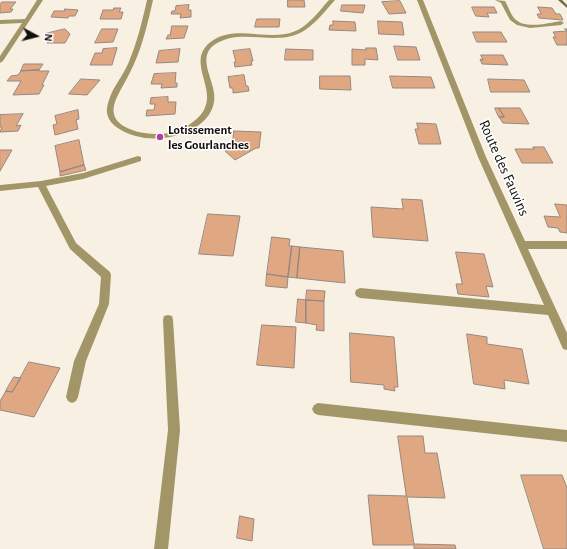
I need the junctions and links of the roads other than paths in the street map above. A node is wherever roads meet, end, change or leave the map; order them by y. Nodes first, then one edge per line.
1 (40, 0) edge
2 (150, 0) edge
3 (332, 0) edge
4 (420, 0) edge
5 (498, 0) edge
6 (25, 21) junction
7 (0, 22) edge
8 (561, 23) dead end
9 (0, 61) edge
10 (138, 159) dead end
11 (41, 184) junction
12 (0, 188) edge
13 (523, 245) junction
14 (567, 245) edge
15 (360, 293) dead end
16 (552, 310) junction
17 (168, 320) dead end
18 (567, 345) edge
19 (72, 397) dead end
20 (318, 409) dead end
21 (567, 436) edge
22 (161, 549) edge

1 - 6 street
2 - 3 street
4 - 13 street, Route des Fauvins
5 - 8 street
6 - 7 street
6 - 9 street
10 - 11 street
11 - 12 street
11 - 19 street
13 - 14 street
13 - 16 street, Route des Fauvins
15 - 16 street
16 - 18 street, Route des Fauvins
17 - 22 street
20 - 21 street

